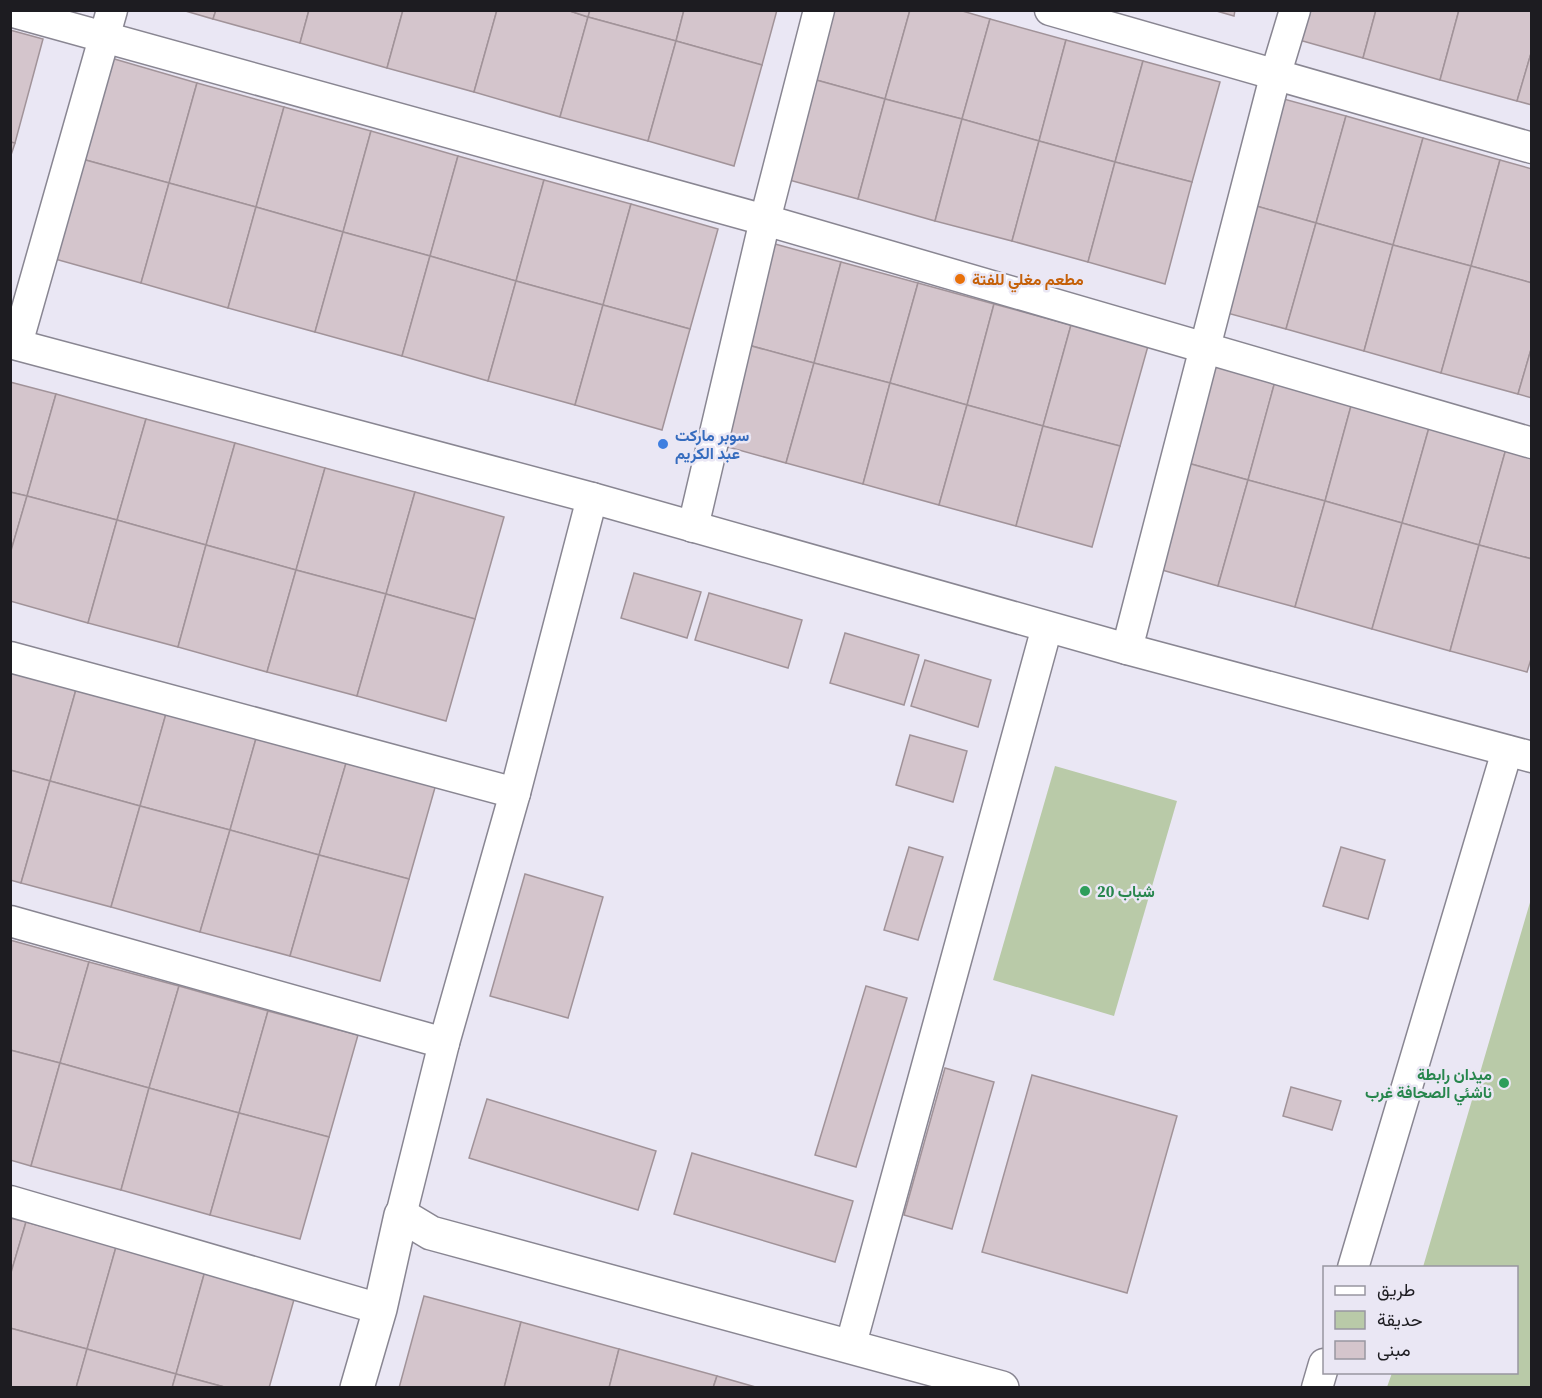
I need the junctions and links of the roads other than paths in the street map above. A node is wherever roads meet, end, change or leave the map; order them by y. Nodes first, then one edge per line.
1 (819, 10) edge
2 (1050, 10) edge
3 (1295, 10) edge
4 (10, 11) edge
5 (108, 24) edge
6 (1276, 73) junction
7 (1532, 148) edge
8 (765, 220) junction
9 (14, 343) edge
10 (1204, 346) junction
11 (1532, 443) edge
12 (592, 498) junction
13 (693, 527) junction
14 (1047, 627) junction
15 (1127, 649) junction
16 (10, 657) edge
17 (1519, 754) edge
18 (515, 793) junction
19 (10, 921) edge
20 (444, 1043) junction
21 (10, 1201) edge
22 (401, 1215) junction
23 (1354, 1266) edge
24 (380, 1308) junction
25 (851, 1344) junction
26 (1323, 1367) edge
27 (357, 1388) edge
28 (1002, 1388) edge
29 (1317, 1388) edge

1 - 8 street
2 - 6 street
3 - 6 street
4 - 5 street
5 - 8 street
5 - 9 street
6 - 7 street
6 - 10 street
8 - 10 street
8 - 13 street
9 - 12 street
10 - 11 street
10 - 15 street
12 - 13 street
12 - 18 street
13 - 14 street
14 - 15 street
14 - 25 street
15 - 17 street
16 - 18 street
17 - 23 street
18 - 20 street
19 - 20 street
20 - 22 street
21 - 24 street
22 - 24 street
22 - 25 street
24 - 27 street
25 - 28 street
26 - 29 street

